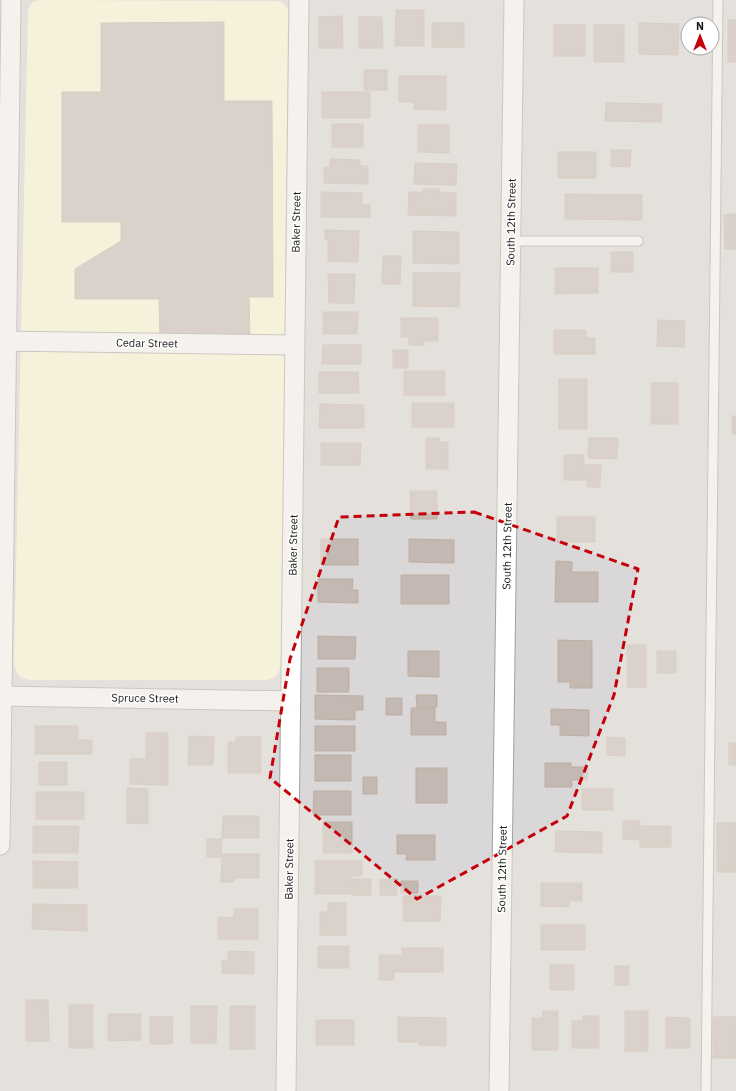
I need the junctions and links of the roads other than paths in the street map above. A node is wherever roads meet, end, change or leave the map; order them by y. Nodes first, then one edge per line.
1 (11, 0) edge
2 (299, 0) edge
3 (514, 0) edge
4 (718, 0) edge
5 (511, 241) junction
6 (638, 241) dead end
7 (3, 341) edge
8 (295, 345) junction
9 (1, 696) edge
10 (291, 700) junction
11 (0, 845) edge
12 (286, 1091) edge
13 (499, 1091) edge
14 (706, 1091) edge

1 - 7 street
2 - 8 street, Baker Street
3 - 5 street, South 12th Street
4 - 14 lane
5 - 6 lane
5 - 13 street, South 12th Street
7 - 8 street, Cedar Street
7 - 9 street
8 - 10 street, Baker Street
9 - 10 street, Spruce Street
9 - 11 street
10 - 12 street, Baker Street

